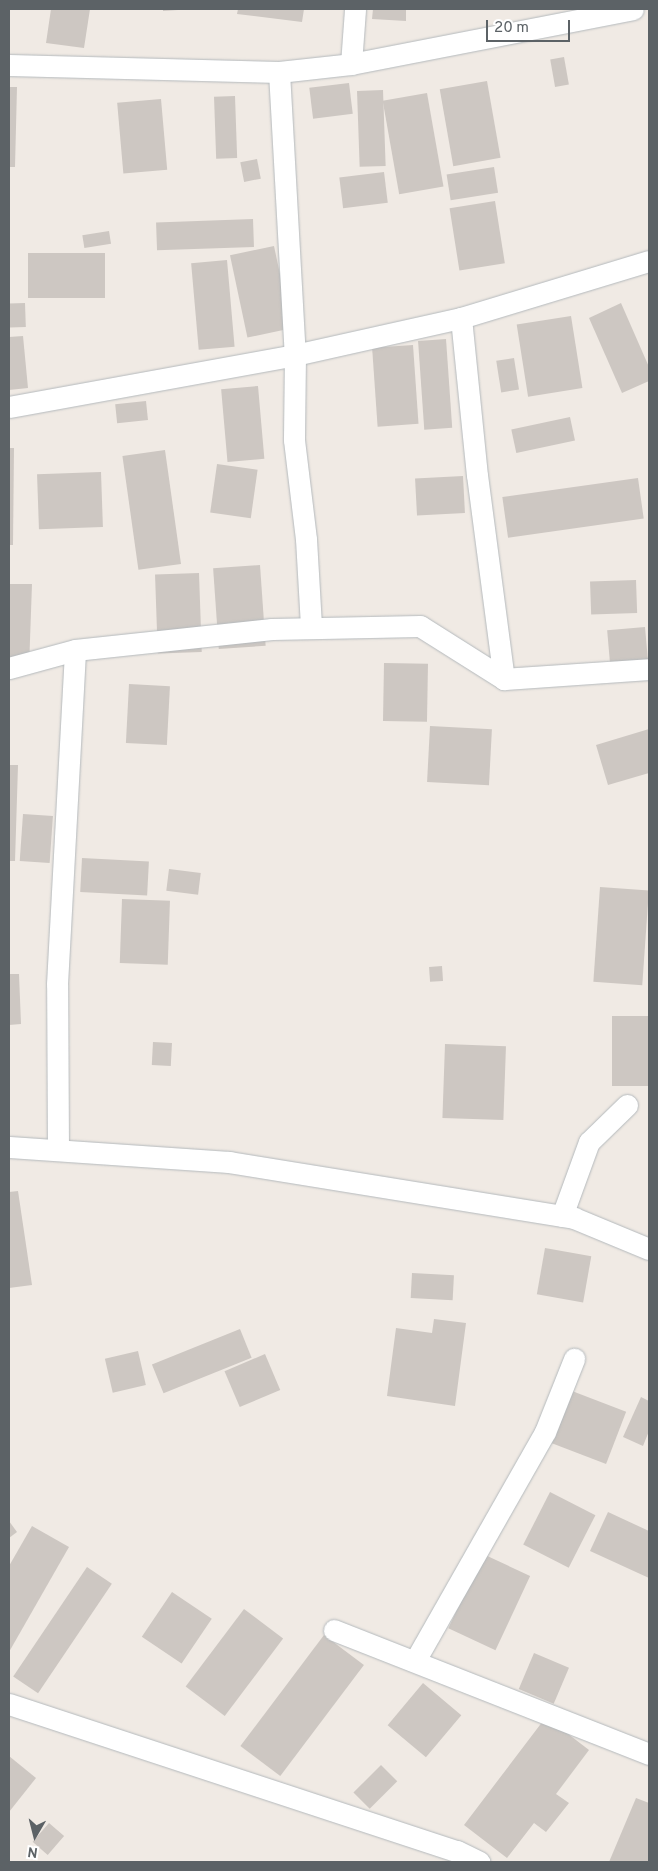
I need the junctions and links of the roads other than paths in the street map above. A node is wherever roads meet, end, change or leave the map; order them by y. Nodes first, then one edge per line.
1 (355, 9) edge
2 (633, 9) edge
3 (351, 64) junction
4 (9, 65) edge
5 (279, 72) junction
6 (649, 261) edge
7 (461, 318) junction
8 (295, 355) junction
9 (9, 408) edge
10 (311, 626) junction
11 (74, 650) junction
12 (9, 668) edge
13 (649, 669) edge
14 (504, 679) junction
15 (626, 1106) dead end
16 (9, 1147) edge
17 (58, 1150) junction
18 (562, 1216) junction
19 (649, 1249) edge
20 (574, 1360) dead end
21 (334, 1630) dead end
22 (416, 1659) junction
23 (9, 1704) edge
24 (649, 1754) edge
25 (480, 1862) edge

1 - 3 street
2 - 3 street
3 - 5 street
4 - 5 street
5 - 8 street
6 - 7 street
7 - 8 street
7 - 14 street
8 - 9 street
8 - 10 street
10 - 11 street
10 - 14 street
11 - 12 street
11 - 17 street
13 - 14 street
15 - 18 street
16 - 17 street
17 - 18 street
18 - 19 street
20 - 22 street
21 - 22 street
22 - 24 street
23 - 25 street

